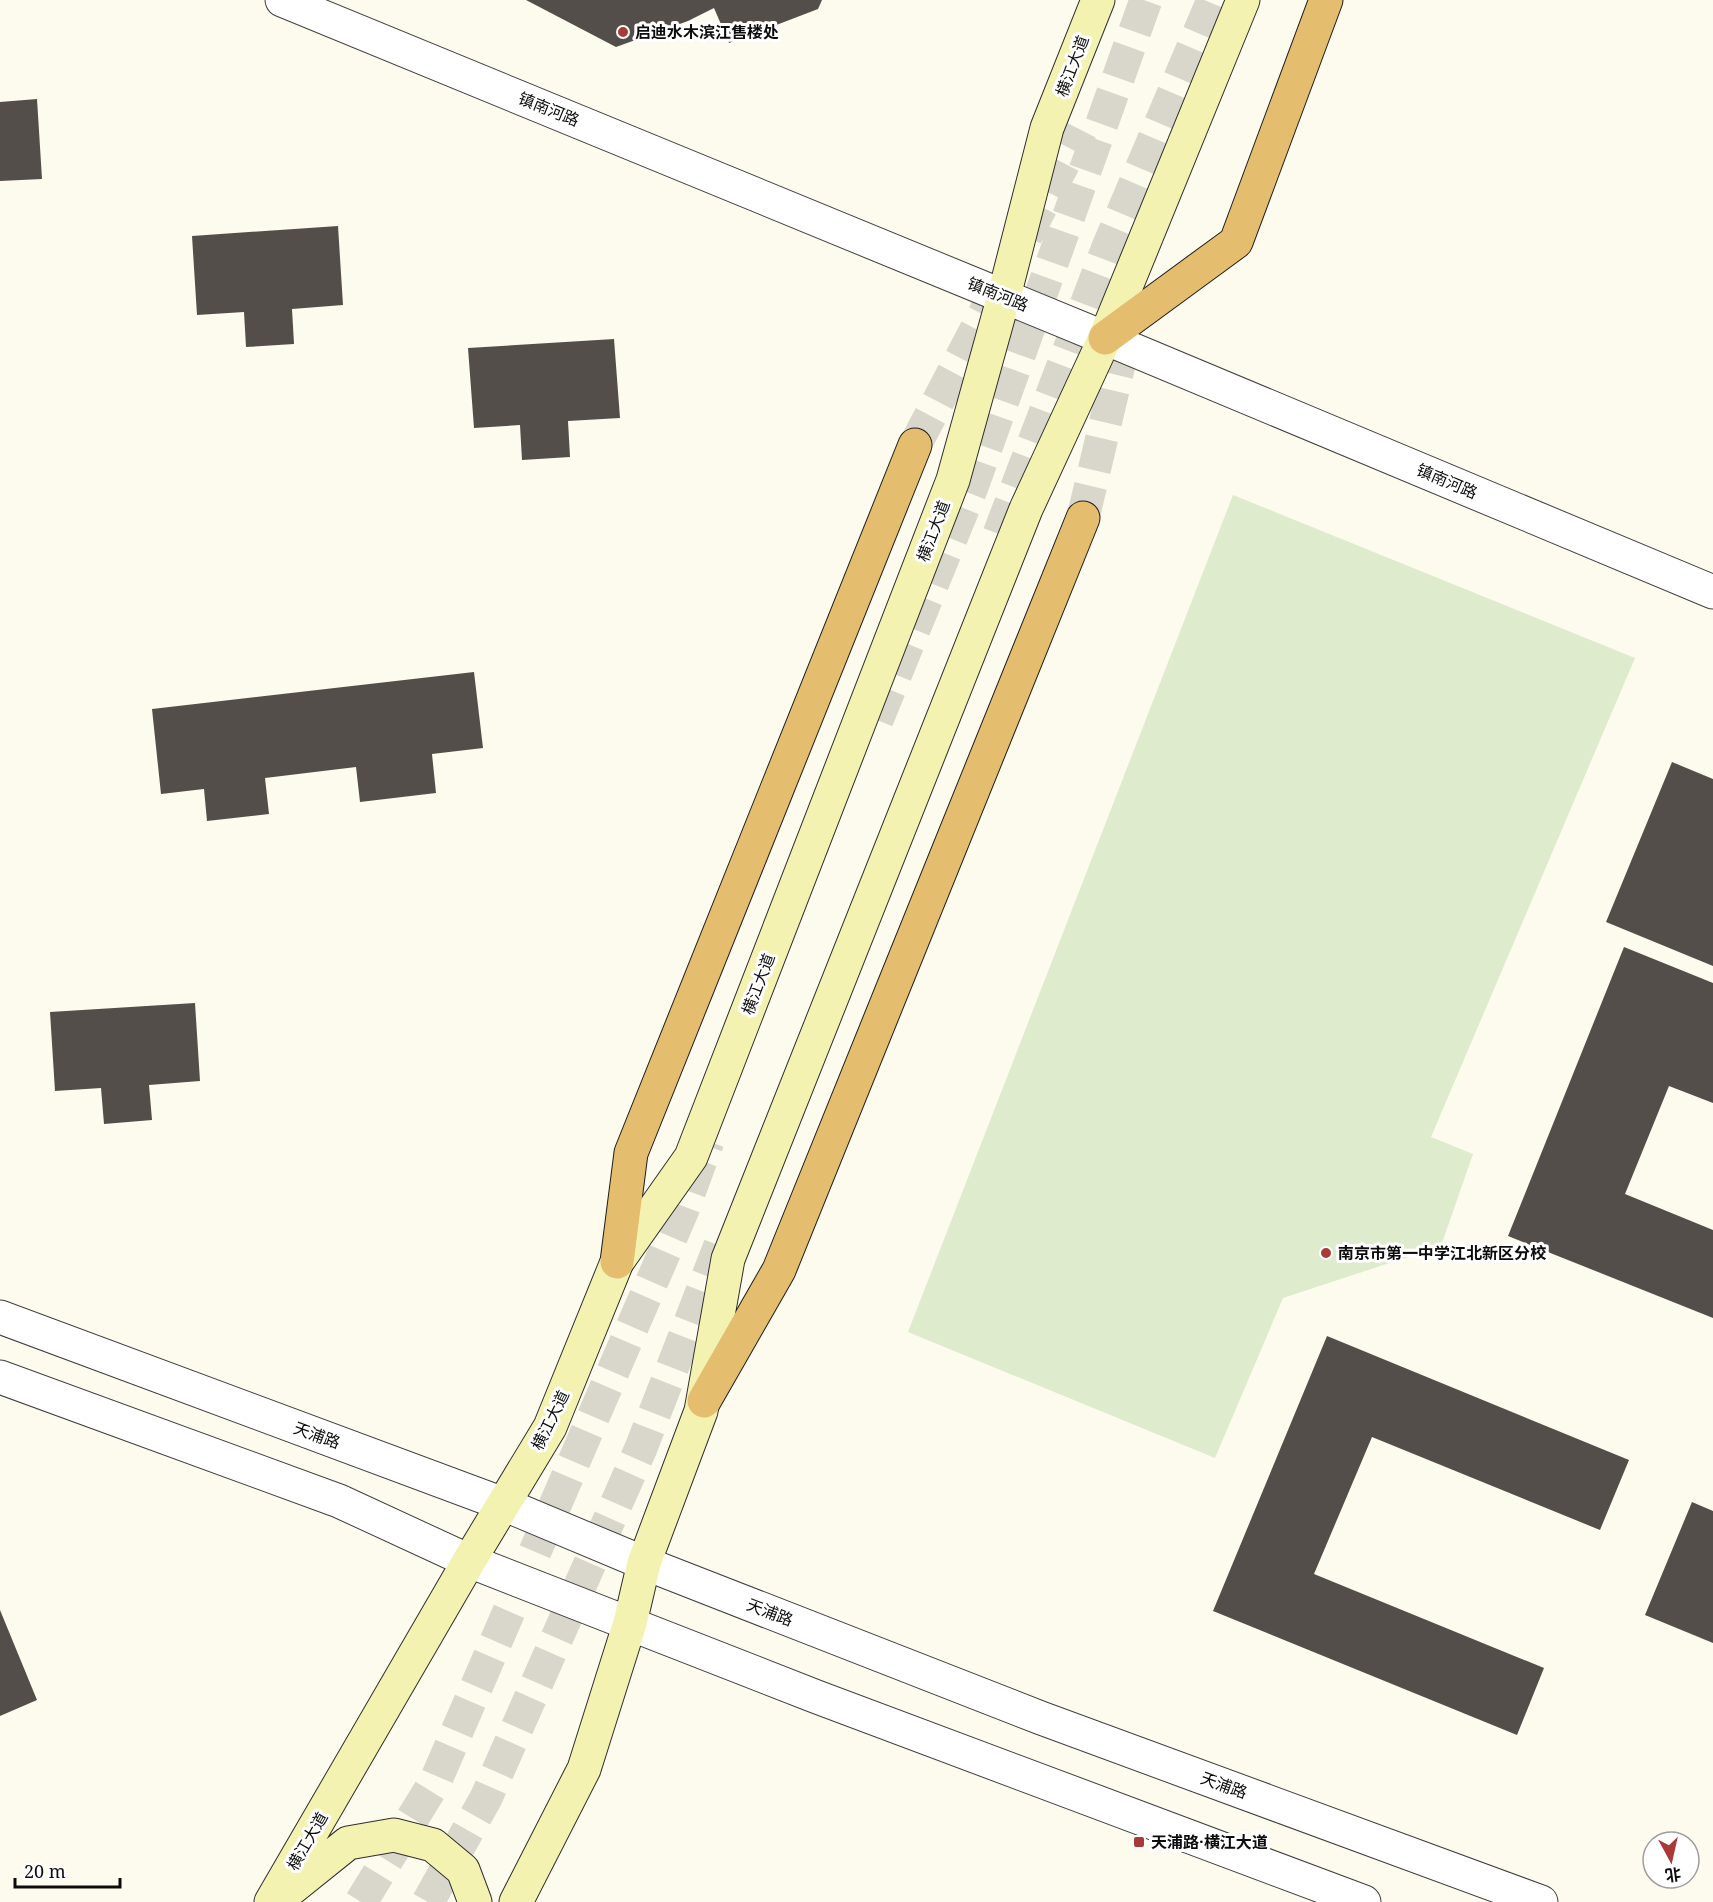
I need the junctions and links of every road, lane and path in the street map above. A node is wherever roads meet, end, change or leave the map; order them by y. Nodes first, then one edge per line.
1 (282, 0) edge
2 (1098, 0) edge
3 (1243, 0) edge
4 (1326, 0) edge
5 (1004, 296) junction
6 (1105, 338) junction
7 (915, 445) tunnel mouth
8 (1083, 518) tunnel mouth
9 (1713, 592) edge
10 (617, 1262) junction
11 (0, 1317) edge
12 (0, 1377) edge
13 (704, 1401) junction
14 (503, 1504) junction
15 (469, 1561) junction
16 (644, 1563) junction
17 (630, 1623) junction
18 (272, 1902) edge
19 (475, 1902) edge
20 (516, 1902) edge
21 (1364, 1902) edge
22 (1541, 1902) edge

1 - 5 street, 镇南河路
2 - 5 main road, 横江大道
3 - 6 main road
4 - 6 highway
5 - 6 street, 镇南河路
5 - 10 main road, 横江大道
6 - 9 street, 镇南河路
6 - 13 main road
7 - 10 highway
8 - 13 highway
10 - 14 main road, 横江大道
11 - 14 street, 天浦路
12 - 15 street
13 - 16 main road
14 - 15 main road, 横江大道
14 - 16 street, 天浦路
15 - 17 street
15 - 18 main road, 横江大道
16 - 17 main road
16 - 22 street, 天浦路
17 - 20 main road
17 - 21 street
18 - 19 main road

